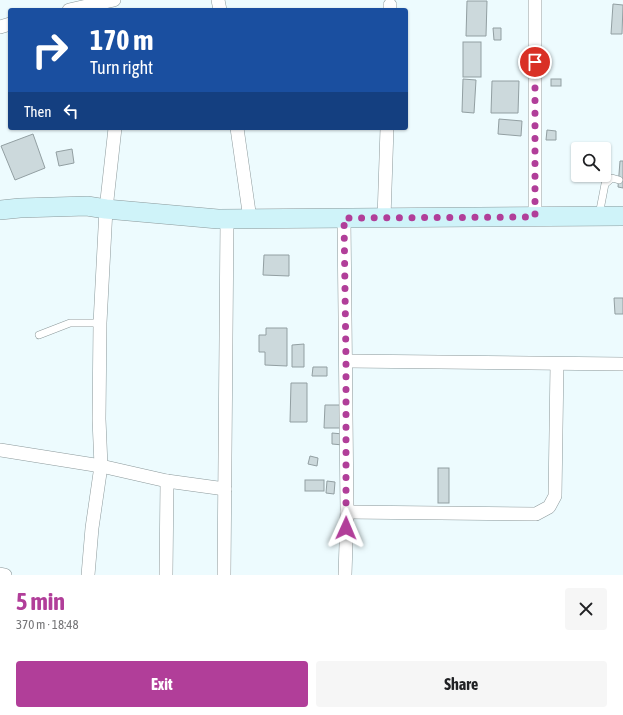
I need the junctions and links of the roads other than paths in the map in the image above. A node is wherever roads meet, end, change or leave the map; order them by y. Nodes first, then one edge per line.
1 (114, 0) edge
2 (535, 0) edge
3 (78, 8) edge
4 (115, 130) edge
5 (236, 130) edge
6 (387, 130) edge
7 (619, 180) dead end
8 (106, 209) junction
9 (0, 210) edge
10 (598, 216) junction
11 (623, 216) edge
12 (535, 217) junction
13 (344, 218) junction
14 (384, 218) junction
15 (228, 219) junction
16 (250, 219) junction
17 (100, 323) junction
18 (39, 335) dead end
19 (346, 361) junction
20 (557, 364) junction
21 (623, 364) edge
22 (0, 450) edge
23 (101, 466) junction
24 (167, 481) junction
25 (225, 489) junction
26 (347, 512) junction
27 (0, 574) edge
28 (5, 575) edge
29 (88, 575) edge
30 (166, 575) edge
31 (224, 575) edge
32 (345, 575) edge

1 - 3 street
2 - 12 street
4 - 8 street
5 - 16 street
6 - 14 street
7 - 10 lane
8 - 9 street
8 - 15 street
8 - 17 street
10 - 11 street
10 - 12 street
12 - 14 street
13 - 14 street
13 - 16 street
13 - 19 street
15 - 16 street
15 - 25 street
17 - 18 lane
17 - 23 street
19 - 20 street
19 - 26 street
20 - 21 street
20 - 26 street
22 - 23 street
23 - 24 street
23 - 29 street
24 - 25 street
24 - 30 street
25 - 31 street
26 - 32 street
27 - 28 street

